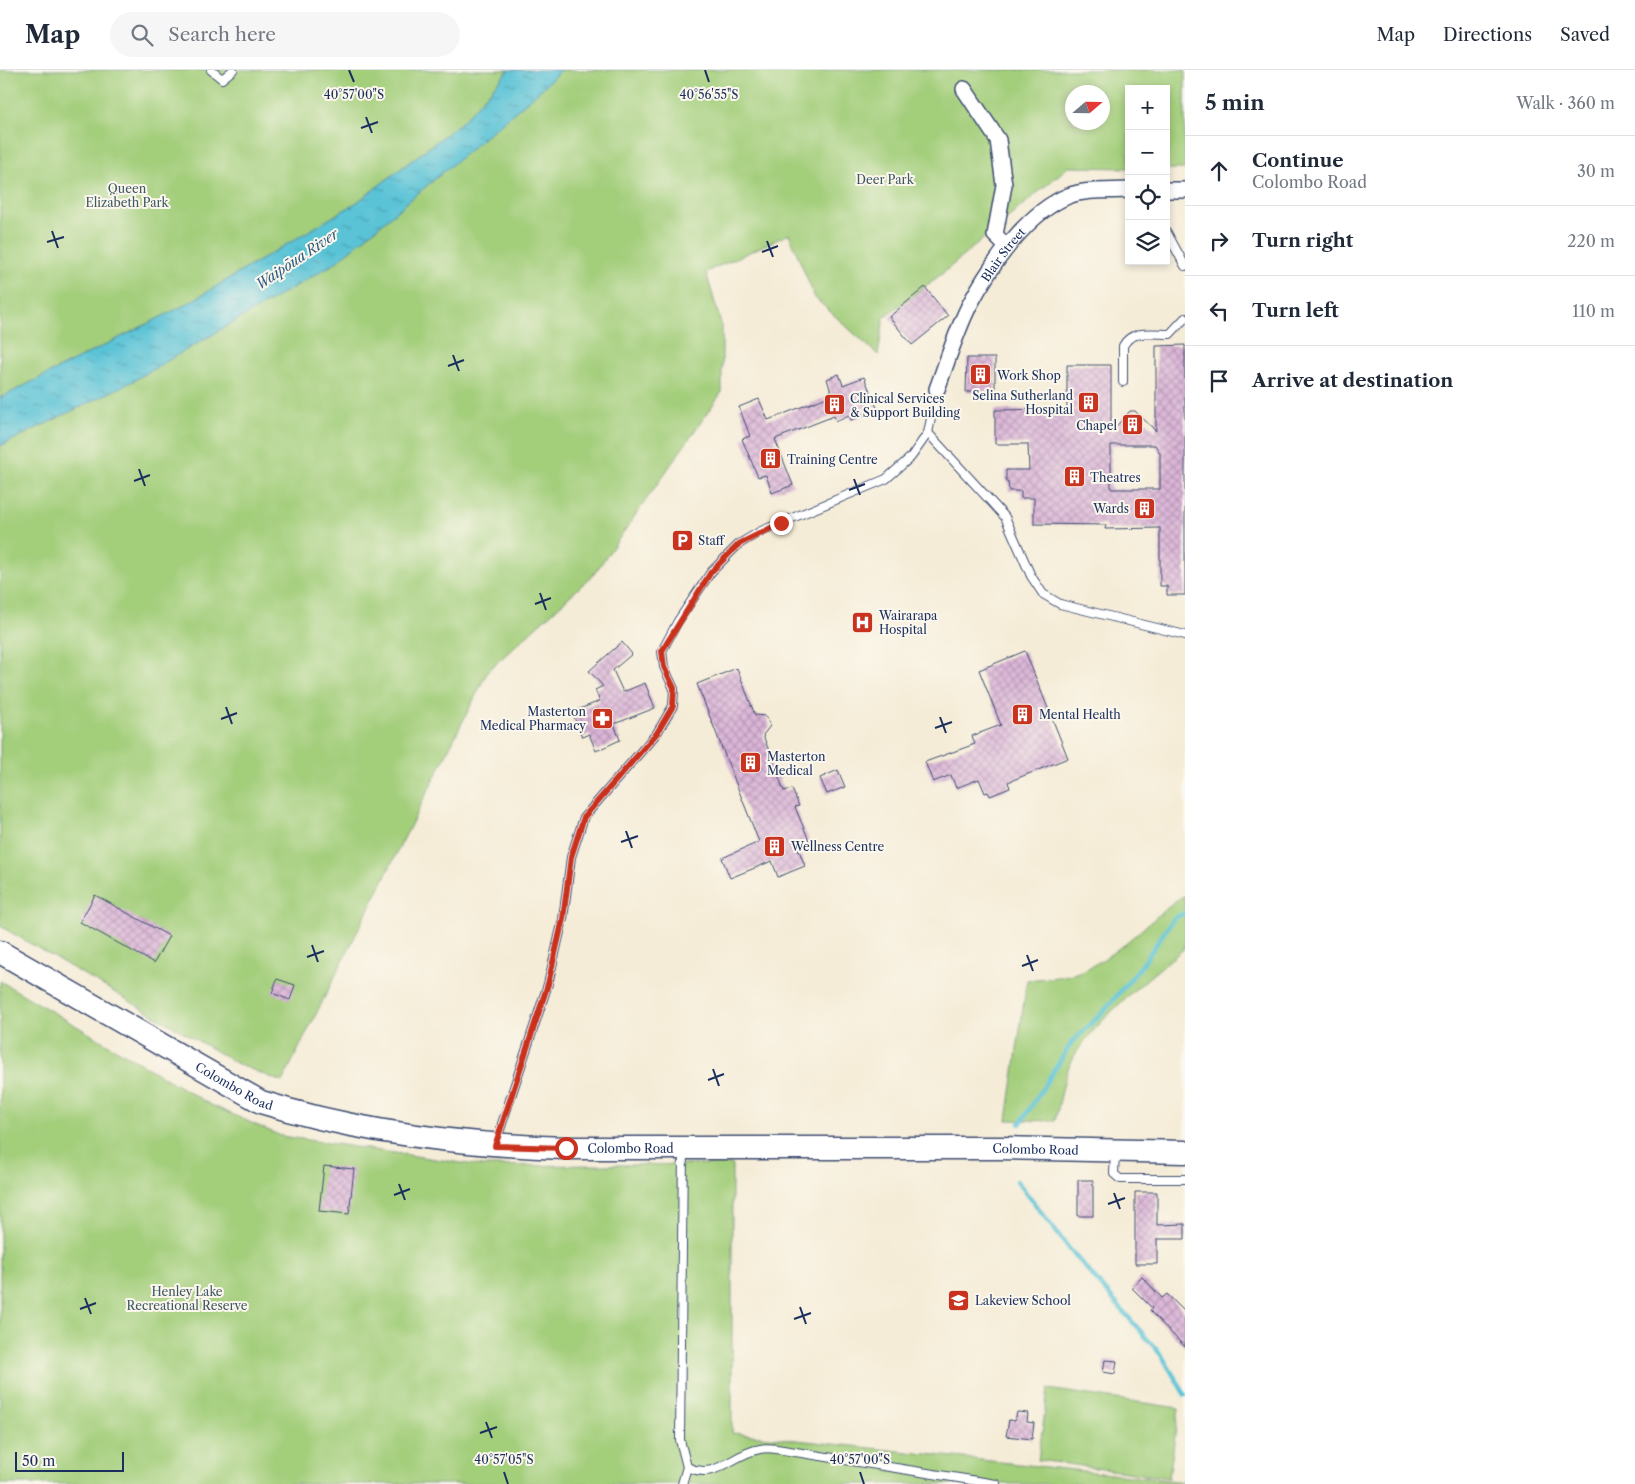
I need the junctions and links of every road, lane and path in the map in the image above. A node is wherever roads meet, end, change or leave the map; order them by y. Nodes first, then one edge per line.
1 (211, 70) edge
2 (233, 70) edge
3 (964, 89) dead end
4 (1125, 190) edge
5 (1170, 190) edge
6 (1185, 190) edge
7 (1170, 238) edge
8 (1007, 247) junction
9 (1185, 266) edge
10 (1185, 318) edge
11 (1123, 382) dead end
12 (937, 389) joint
13 (928, 433) junction
14 (1185, 635) edge
15 (0, 952) edge
16 (495, 1146) junction
17 (683, 1148) junction
18 (1115, 1151) junction
19 (1185, 1152) edge
20 (1185, 1179) edge
21 (687, 1467) junction
22 (682, 1484) edge
23 (996, 1484) edge

1 - 2 lane
3 - 8 street
4 - 8 street, Blair Street
5 - 6 street
7 - 9 lane
8 - 12 street, Blair Street
10 - 11 lane
12 - 13 lane
13 - 14 lane
13 - 16 lane
15 - 16 street, Colombo Road
16 - 17 street, Colombo Road
17 - 18 street, Colombo Road
17 - 21 lane
18 - 19 street, Colombo Road
18 - 20 lane
21 - 22 lane
21 - 23 lane

